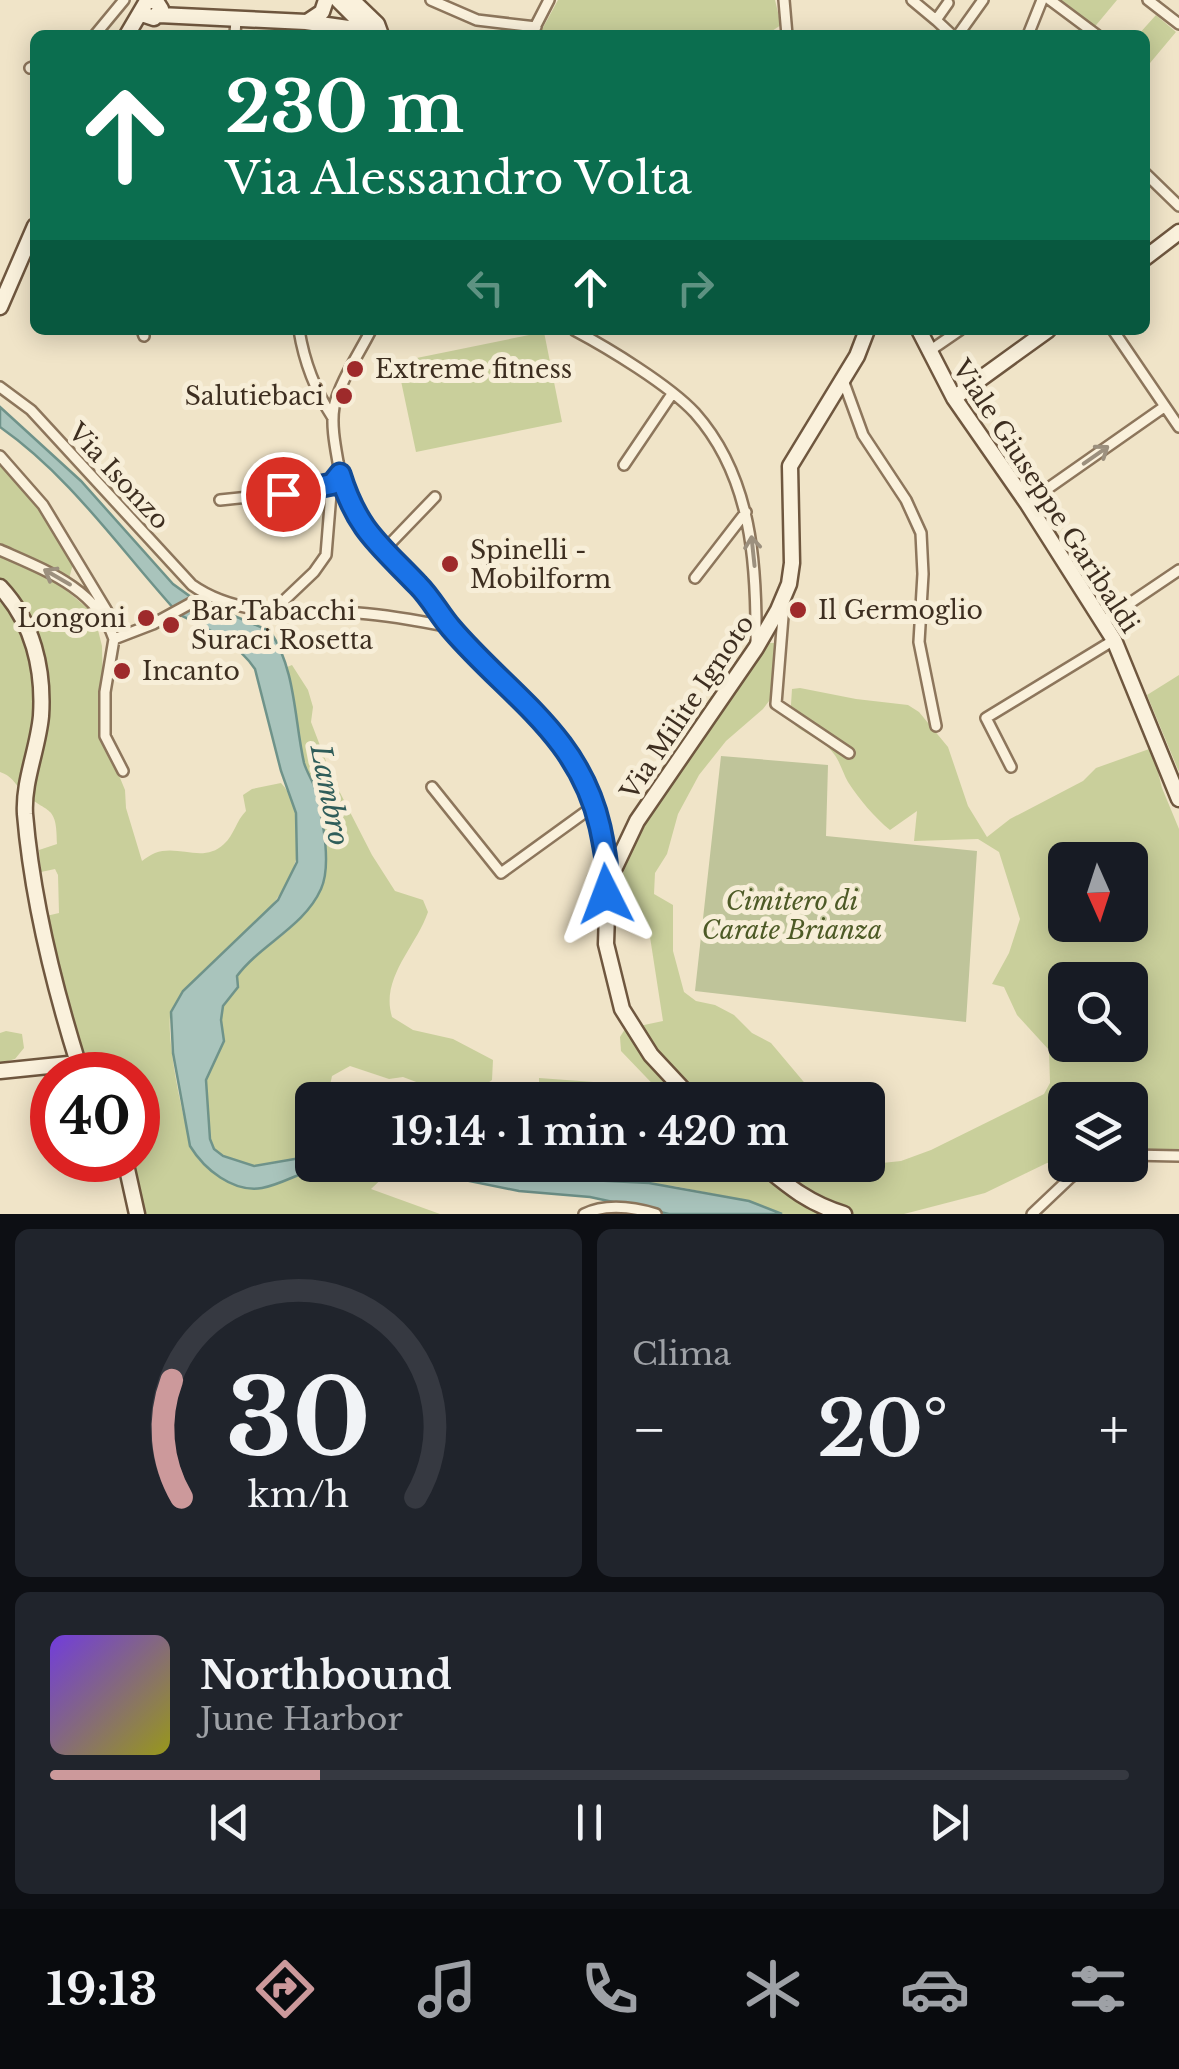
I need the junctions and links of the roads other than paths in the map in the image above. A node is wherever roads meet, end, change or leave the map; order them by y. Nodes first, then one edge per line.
1 (326, 0) edge
2 (338, 0) edge
3 (352, 0) edge
4 (431, 0) edge
5 (549, 0) edge
6 (784, 0) edge
7 (912, 0) edge
8 (983, 0) edge
9 (1041, 1) edge
10 (1150, 1) edge
11 (948, 2) dead end
12 (148, 5) edge
13 (236, 19) junction
14 (936, 20) junction
15 (306, 22) junction
16 (1179, 24) edge
17 (105, 30) edge
18 (131, 30) edge
19 (235, 30) edge
20 (358, 30) edge
21 (373, 30) edge
22 (377, 30) edge
23 (529, 30) edge
24 (534, 30) edge
25 (786, 30) edge
26 (949, 30) edge
27 (959, 30) edge
28 (1030, 30) edge
29 (1089, 30) edge
30 (1150, 178) edge
31 (1179, 206) edge
32 (1179, 232) edge
33 (30, 238) edge
34 (1150, 254) edge
35 (0, 307) edge
36 (300, 335) edge
37 (368, 335) edge
38 (582, 335) edge
39 (865, 335) edge
40 (921, 335) edge
41 (953, 335) edge
42 (1041, 335) edge
43 (1116, 335) edge
44 (928, 352) junction
45 (842, 378) junction
46 (0, 386) edge
47 (672, 394) junction
48 (954, 398) junction
49 (1164, 406) junction
50 (334, 418) junction
51 (1179, 427) edge
52 (0, 456) edge
53 (624, 465) dead end
54 (340, 474) junction
55 (332, 484) junction
56 (435, 497) dead end
57 (220, 500) dead end
58 (1027, 503) junction
59 (746, 512) junction
60 (0, 550) edge
61 (383, 551) junction
62 (1179, 570) edge
63 (695, 578) dead end
64 (0, 588) edge
65 (784, 596) junction
66 (202, 597) junction
67 (273, 611) junction
68 (105, 616) junction
69 (1102, 622) junction
70 (450, 627) junction
71 (114, 640) junction
72 (1114, 640) junction
73 (756, 648) junction
74 (936, 726) dead end
75 (849, 753) dead end
76 (1011, 767) dead end
77 (123, 771) dead end
78 (432, 787) dead end
79 (1179, 799) edge
80 (595, 805) junction
81 (610, 875) junction
82 (77, 1052) edge
83 (30, 1070) edge
84 (0, 1071) edge
85 (676, 1082) edge
86 (1148, 1155) edge
87 (1179, 1156) edge
88 (130, 1182) edge
89 (782, 1182) edge
90 (1067, 1182) edge
91 (137, 1214) edge
92 (584, 1214) edge
93 (656, 1214) edge
94 (844, 1214) edge
95 (1032, 1214) edge

1 - 15 street
2 - 21 street
3 - 22 street
4 - 23 street
5 - 24 street
6 - 25 street
7 - 14 street
8 - 27 street
9 - 28 street
9 - 29 street
10 - 16 street
11 - 14 street
12 - 13 street
12 - 17 street
12 - 18 street
13 - 15 street
13 - 19 street
14 - 26 street
15 - 20 street
30 - 31 street
32 - 34 street
33 - 35 street
36 - 50 street
37 - 50 street
38 - 47 street
39 - 45 street, Via Milite Ignoto
40 - 44 street, Viale Giuseppe Garibaldi
41 - 44 street
42 - 48 street
43 - 49 street
44 - 48 street, Viale Giuseppe Garibaldi
45 - 65 street, Via Milite Ignoto
45 - 74 street
46 - 66 street, Via Isonzo
47 - 53 street
47 - 59 street
48 - 58 street, Viale Giuseppe Garibaldi
49 - 51 street
58 -> 49 street
50 - 54 street
52 - 68 street
54 - 55 street
54 - 61 street
55 - 57 street
55 - 67 street
56 - 61 street
58 - 69 street, Viale Giuseppe Garibaldi
59 - 63 street
73 -> 59 street
68 -> 60 street
61 - 70 street
62 - 69 street
64 - 82 street
65 - 73 street, Via Milite Ignoto
65 - 75 street
66 - 67 street
66 - 71 street
67 - 70 street
68 - 71 street
69 - 72 street, Viale Giuseppe Garibaldi
70 - 80 street
71 - 77 street
72 - 76 street
72 - 79 street, Viale Giuseppe Garibaldi
73 - 81 street, Via Milite Ignoto
78 - 80 street
80 - 81 street
81 - 85 street, Via Milite Ignoto
83 - 84 street
86 - 87 street
88 - 91 street
89 - 94 street
90 - 95 street
92 - 93 street

